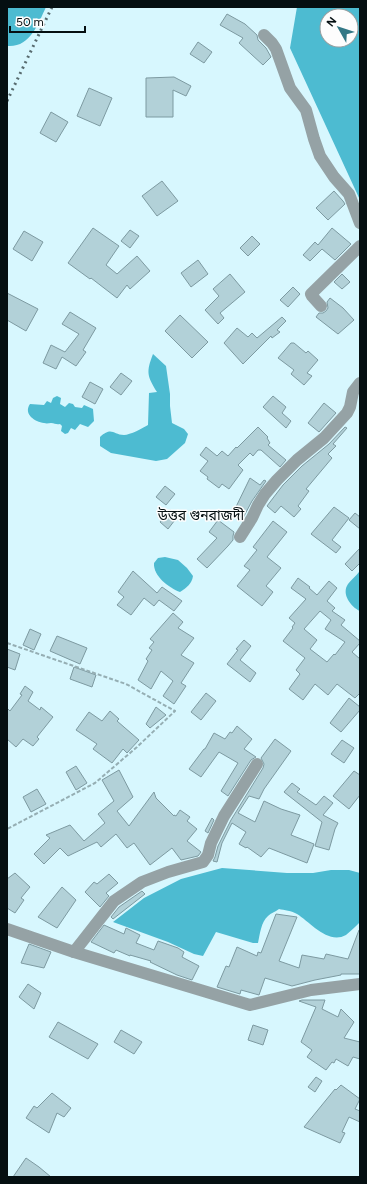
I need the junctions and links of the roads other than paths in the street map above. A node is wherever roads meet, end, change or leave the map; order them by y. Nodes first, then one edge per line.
1 (264, 35) dead end
2 (360, 223) edge
3 (360, 246) edge
4 (321, 306) dead end
5 (360, 383) edge
6 (240, 537) dead end
7 (257, 764) dead end
8 (7, 928) edge
9 (74, 952) junction
10 (360, 984) edge

1 - 2 street
3 - 4 street
5 - 6 street
7 - 9 street
8 - 9 street
9 - 10 street

